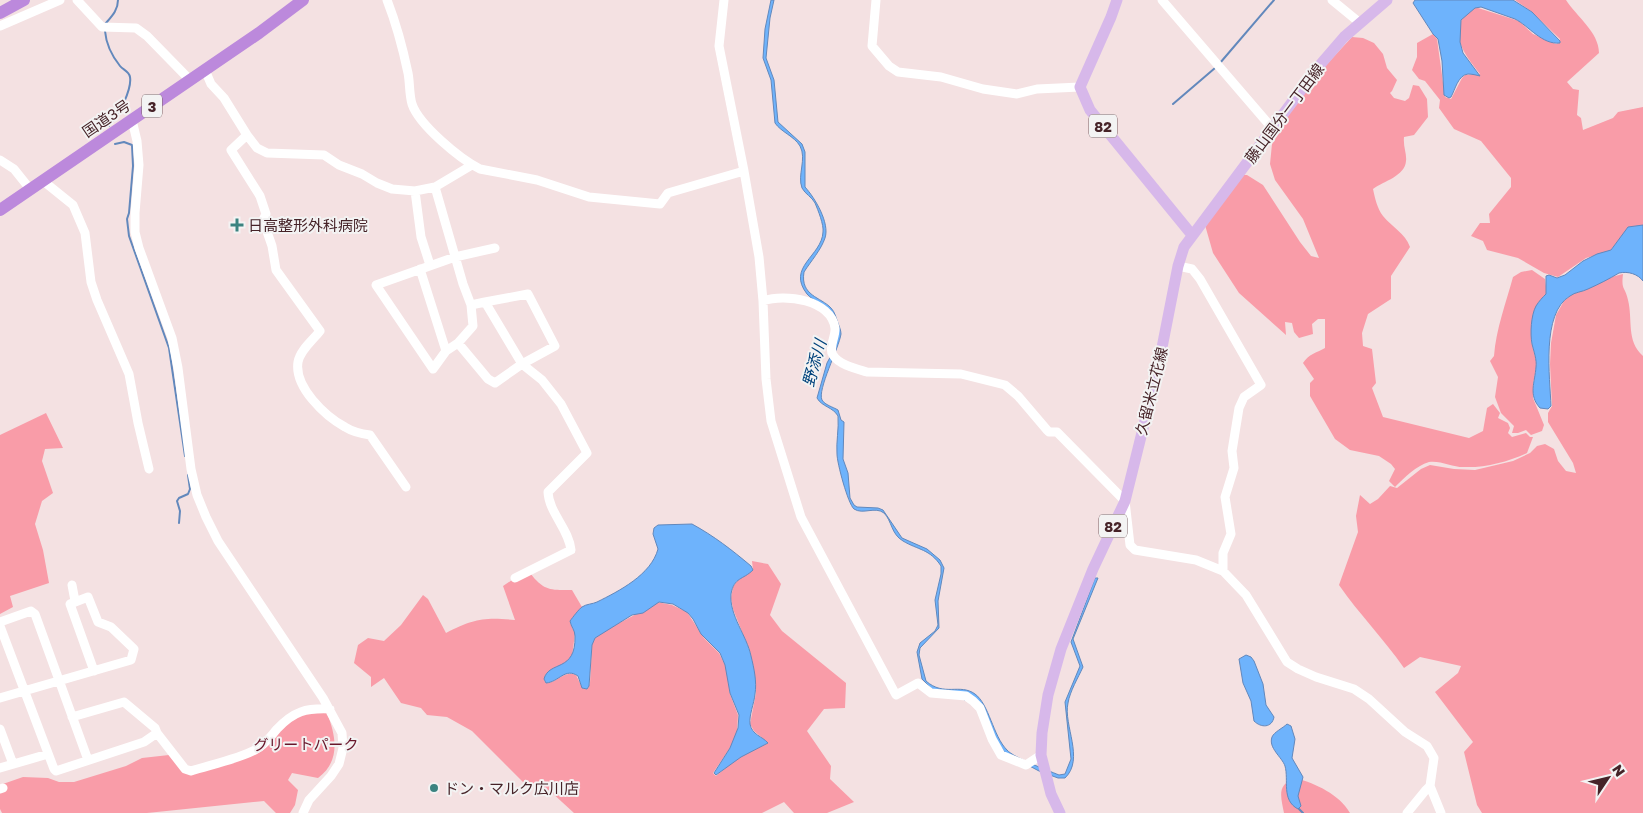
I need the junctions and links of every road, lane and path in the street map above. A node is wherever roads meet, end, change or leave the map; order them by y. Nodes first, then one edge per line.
1 (24, 0) edge
2 (60, 0) edge
3 (77, 0) edge
4 (303, 0) edge
5 (387, 0) edge
6 (724, 0) edge
7 (876, 0) edge
8 (1117, 0) edge
9 (1162, 0) edge
10 (1332, 0) edge
11 (1387, 0) edge
12 (0, 13) edge
13 (1360, 23) junction
14 (0, 26) edge
15 (205, 70) junction
16 (190, 80) junction
17 (1080, 87) junction
18 (132, 120) junction
19 (1272, 128) junction
20 (247, 135) junction
21 (0, 160) edge
22 (472, 165) junction
23 (744, 171) junction
24 (42, 180) junction
25 (435, 187) junction
26 (30, 189) junction
27 (415, 191) junction
28 (0, 210) edge
29 (1192, 235) junction
30 (495, 248) dead end
31 (455, 257) junction
32 (430, 266) junction
33 (1178, 266) junction
34 (420, 269) junction
35 (763, 301) junction
36 (485, 302) junction
37 (471, 305) junction
38 (458, 343) junction
39 (446, 350) junction
40 (522, 364) junction
41 (149, 469) dead end
42 (406, 487) dead end
43 (1125, 501) junction
44 (1223, 571) junction
45 (515, 578) dead end
46 (72, 585) dead end
47 (76, 601) junction
48 (0, 622) edge
49 (0, 626) edge
50 (94, 671) junction
51 (59, 680) junction
52 (24, 690) junction
53 (0, 698) edge
54 (330, 709) junction
55 (72, 716) junction
56 (0, 729) edge
57 (157, 733) junction
58 (48, 754) junction
59 (1041, 755) junction
60 (88, 760) junction
61 (13, 764) junction
62 (0, 768) edge
63 (1430, 786) junction
64 (303, 813) edge
65 (1060, 813) edge
66 (1407, 813) edge
67 (1441, 813) edge

1 - 12 highway
2 - 14 street
3 - 16 street
4 - 15 highway, 国道3号 / 3
5 - 22 street
6 - 23 street
7 - 17 street
8 - 17 main road
9 - 19 street
10 - 13 street
11 - 13 main road, 藤山国分一丁田線
13 - 19 main road, 藤山国分一丁田線
15 - 16 highway, 国道3号 / 3
15 - 20 street
16 - 18 highway, 国道3号 / 3
17 - 29 main road, 82
18 - 24 highway, 国道3号 / 3
18 - 54 street
19 - 29 main road, 藤山国分一丁田線
20 - 27 street
20 - 42 street
21 - 26 street
22 - 23 street
22 - 25 street
23 - 35 street
24 - 26 highway, 国道3号 / 3
24 - 41 street
25 - 27 street
25 - 31 street
26 - 28 highway, 国道3号 / 3
27 - 32 street
29 - 33 main road, 久留米立花線 / 82
30 - 31 street
31 - 32 street
31 - 37 street
32 - 34 street
33 - 43 main road, 久留米立花線 / 82
33 - 44 street
34 - 39 street
34 - 39 street
35 - 43 street
35 - 59 street
36 - 37 street
36 - 40 street
36 - 40 street
37 - 38 street
38 - 39 street
38 - 40 street
40 - 45 street
43 - 44 street
43 - 59 main road, 久留米立花線 / 82
44 - 63 street
46 - 47 street
47 - 50 street
47 - 50 street
48 - 51 street
49 - 52 street
50 - 51 street
51 - 52 street
51 - 55 street
52 - 53 street
52 - 58 street
54 - 57 street
54 - 64 street
55 - 57 street
55 - 60 street
56 - 61 street
57 - 60 street
58 - 60 street
58 - 61 street
59 - 65 main road, 久留米立花線 / 82
61 - 62 street
63 - 66 street
63 - 67 street

